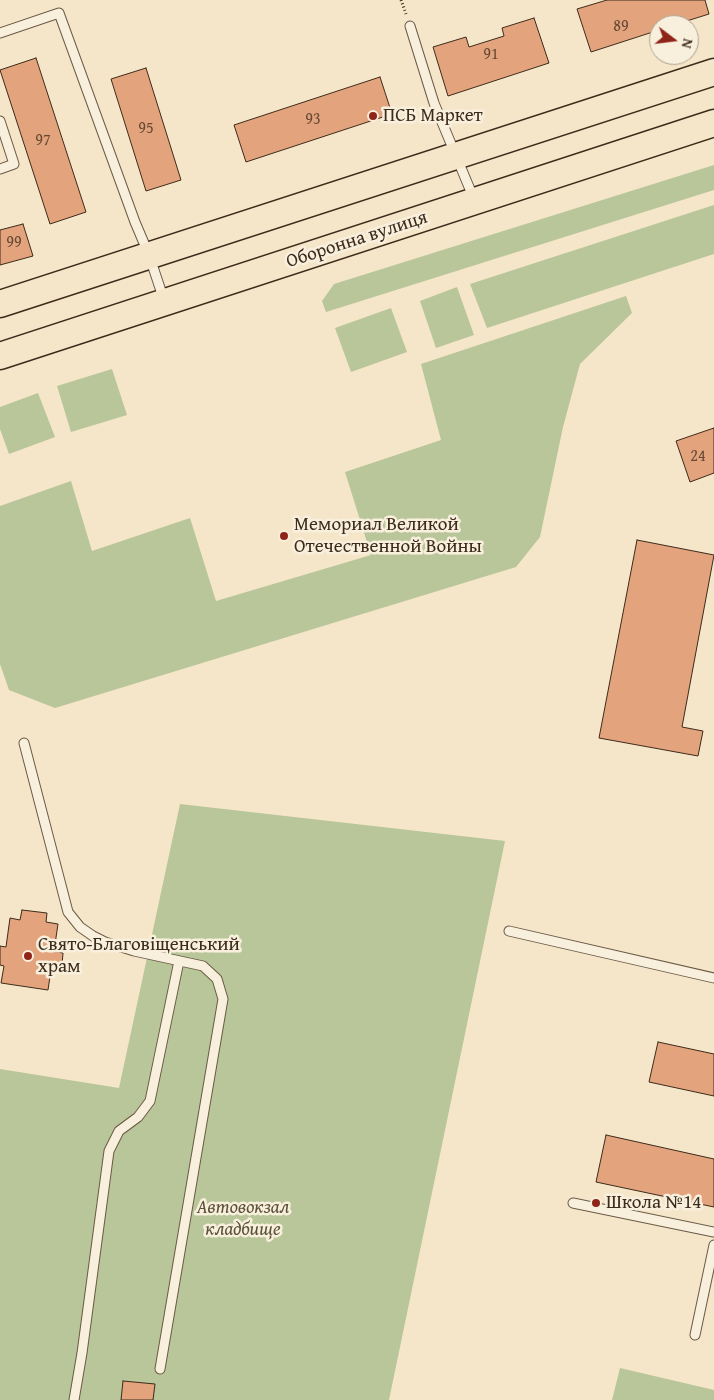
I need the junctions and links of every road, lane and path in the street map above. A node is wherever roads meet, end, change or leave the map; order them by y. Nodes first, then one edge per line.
1 (410, 26) dead end
2 (0, 33) edge
3 (714, 72) edge
4 (0, 121) edge
5 (714, 123) edge
6 (456, 156) junction
7 (0, 169) edge
8 (476, 202) junction
9 (149, 255) junction
10 (164, 303) junction
11 (0, 304) edge
12 (0, 356) edge
13 (24, 743) dead end
14 (509, 931) dead end
15 (179, 961) junction
16 (714, 978) edge
17 (573, 1204) dead end
18 (714, 1232) edge
19 (714, 1245) edge
20 (695, 1335) dead end
21 (160, 1369) dead end
22 (74, 1400) edge

1 - 6 lane
2 - 9 lane
3 - 6 main road
4 - 7 lane
5 - 8 main road, Оборонна вулиця
6 - 8 lane
6 - 9 main road
8 - 10 main road, Оборонна вулиця
9 - 10 lane
9 - 11 main road
10 - 12 main road, Оборонна вулиця
13 - 15 lane
14 - 16 lane
15 - 21 lane
15 - 22 lane
17 - 18 lane
19 - 20 lane

